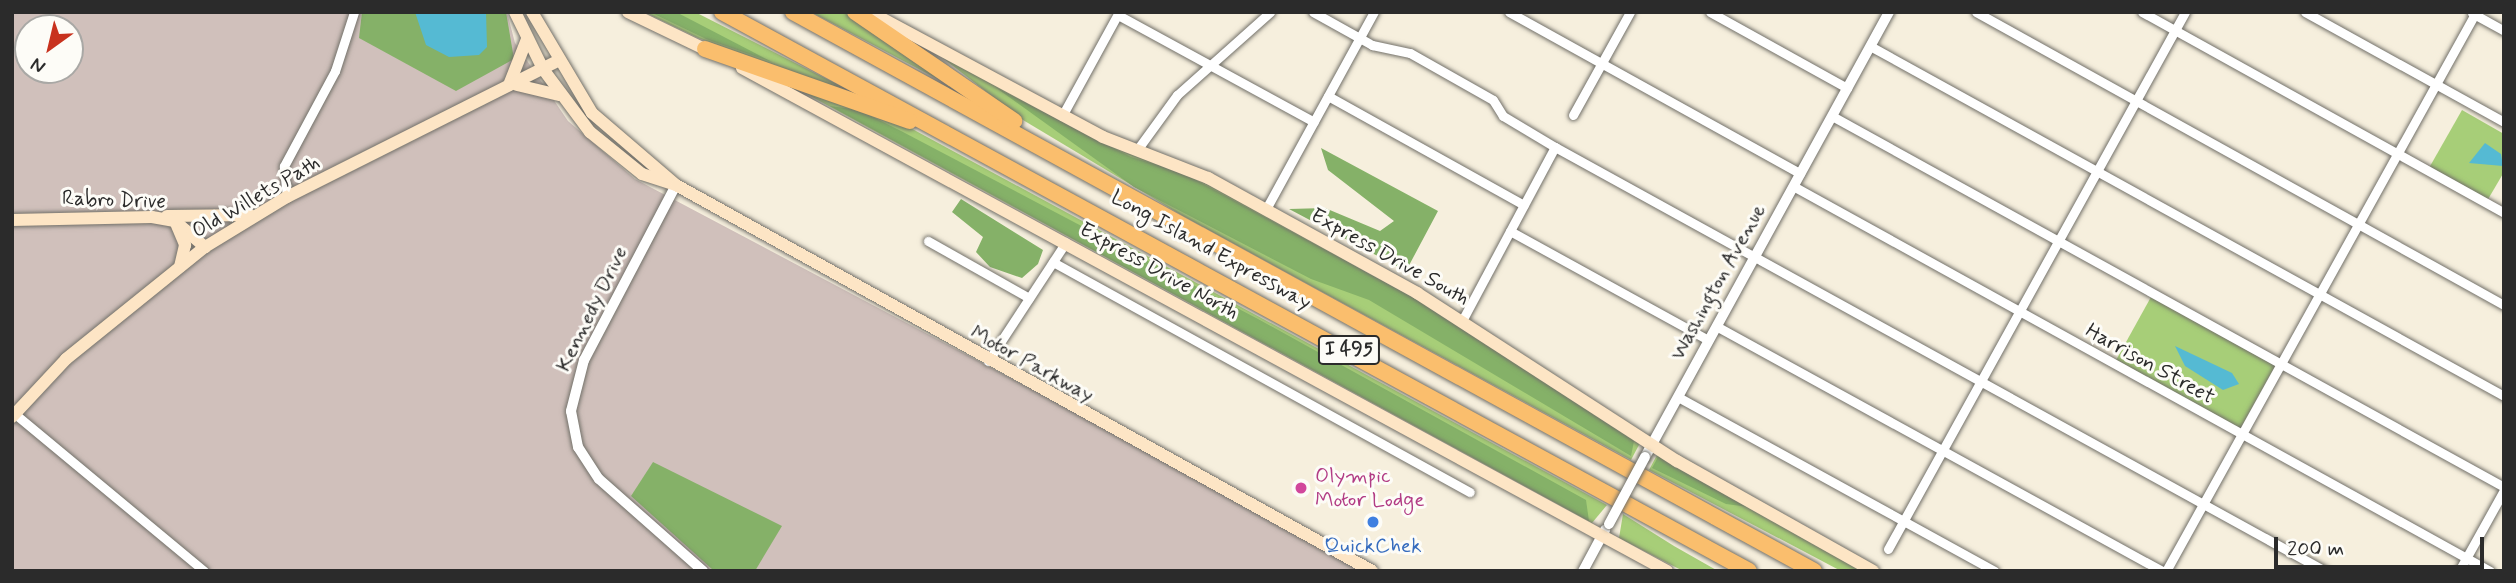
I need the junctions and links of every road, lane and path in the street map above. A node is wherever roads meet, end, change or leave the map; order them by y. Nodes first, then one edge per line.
1 (354, 12) edge
2 (515, 12) edge
3 (628, 12) edge
4 (722, 12) edge
5 (793, 12) edge
6 (855, 12) edge
7 (870, 12) edge
8 (1270, 12) edge
9 (1313, 12) edge
10 (1374, 12) edge
11 (1509, 12) edge
12 (1630, 12) edge
13 (1710, 12) edge
14 (1889, 12) edge
15 (1976, 12) edge
16 (2142, 12) edge
17 (2185, 12) edge
18 (2305, 12) edge
19 (533, 13) edge
20 (1119, 13) edge
21 (2473, 13) edge
22 (2174, 30) junction
23 (2504, 31) edge
24 (527, 38) junction
25 (1360, 39) junction
26 (1870, 46) junction
27 (705, 49) junction
28 (556, 62) junction
29 (1602, 63) junction
30 (1209, 64) junction
31 (543, 69) junction
32 (509, 85) junction
33 (2435, 85) junction
34 (1847, 88) junction
35 (562, 96) junction
36 (1328, 96) junction
37 (2135, 101) junction
38 (1573, 115) dead end
39 (1062, 116) junction
40 (1832, 116) junction
41 (1314, 122) junction
42 (2504, 122) edge
43 (1555, 148) junction
44 (1137, 150) junction
45 (2397, 154) junction
46 (2096, 172) junction
47 (1800, 173) junction
48 (676, 185) junction
49 (1793, 186) junction
50 (287, 197) junction
51 (1077, 201) junction
52 (1150, 205) junction
53 (1524, 205) junction
54 (1266, 209) junction
55 (2504, 213) edge
56 (258, 214) junction
57 (152, 217) junction
58 (12, 220) edge
59 (175, 221) junction
60 (2358, 225) junction
61 (1510, 231) junction
62 (929, 241) dead end
63 (2058, 241) junction
64 (1066, 242) junction
65 (205, 247) junction
66 (1754, 257) junction
67 (1053, 262) junction
68 (180, 266) junction
69 (2320, 293) junction
70 (1029, 298) junction
71 (2504, 305) edge
72 (2019, 311) junction
73 (1463, 319) junction
74 (1716, 326) junction
75 (1708, 340) junction
76 (988, 361) junction
77 (2281, 364) junction
78 (1981, 381) junction
79 (2504, 396) edge
80 (1678, 397) junction
81 (14, 415) edge
82 (2241, 434) junction
83 (1652, 445) junction
84 (1942, 451) junction
85 (2504, 489) edge
86 (1470, 492) dead end
87 (2203, 503) junction
88 (1904, 520) junction
89 (1602, 537) junction
90 (1888, 549) dead end
91 (2466, 558) junction
92 (204, 571) edge
93 (703, 571) edge
94 (1372, 571) edge
95 (1583, 571) edge
96 (1667, 571) edge
97 (1749, 571) edge
98 (1814, 571) edge
99 (1873, 571) edge
100 (1994, 571) edge
101 (2164, 571) edge
102 (2325, 571) edge
103 (2459, 571) edge
104 (2490, 571) edge

1 - 50 street
2 - 24 main road, Motor Parkway
3 - 27 main road, Express Drive North
4 - 51 highway, Long Island Expressway / I 495
5 - 52 highway, Long Island Expressway / I 495
6 - 52 highway
7 - 39 main road, Express Drive South
8 - 30 street
9 - 25 street
10 - 25 street
11 - 29 street
12 - 29 street
13 - 34 street
14 - 26 street, Washington Avenue
15 - 37 street
16 - 22 street
17 - 22 street
18 - 33 street
19 - 28 main road, Motor Parkway
20 - 30 street
20 - 39 street
21 - 23 street
21 - 33 street
22 - 37 street
22 - 45 street
24 - 31 main road, Motor Parkway
24 - 32 main road
25 - 36 street
25 - 43 street
26 - 34 street, Washington Avenue
26 - 46 street
27 - 51 highway
27 - 64 main road, Express Drive North
28 - 31 main road, Old Willets Path
28 - 48 main road, Motor Parkway
29 - 38 street
29 - 47 street
30 - 41 street
30 - 44 street
31 - 32 main road, Old Willets Path
31 - 35 main road, Motor Parkway
32 - 35 main road
32 - 50 main road, Old Willets Path
33 - 42 street
33 - 45 street
34 - 40 street, Washington Avenue
35 - 48 main road, Motor Parkway
36 - 41 street
36 - 53 street
37 - 46 street
37 - 60 street
39 - 44 main road, Express Drive South
40 - 47 street, Washington Avenue
40 - 63 street
41 - 54 street
43 - 53 street
43 - 66 street
44 - 54 main road, Express Drive South
45 - 55 street
45 - 60 street
46 - 63 street
46 - 69 street
47 - 49 street, Washington Avenue
48 - 76 main road, Motor Parkway
48 - 93 street, Kennedy Drive
49 - 66 street, Washington Avenue
49 - 72 street, Harrison Street
50 - 56 main road, Old Willets Path
51 - 97 highway, Long Island Expressway / I 495
52 - 98 highway, Long Island Expressway / I 495
53 - 61 street
54 - 73 main road, Express Drive South
56 - 57 main road
56 - 65 main road, Old Willets Path
57 - 58 main road, Rabro Drive
57 - 59 main road, Rabro Drive
59 - 65 main road, Rabro Drive
59 - 68 main road
60 - 69 street
60 - 71 street
61 - 73 street
61 - 75 street
62 - 70 street
63 - 72 street
63 - 77 street
64 - 67 street
64 - 89 main road, Express Drive North
65 - 68 main road, Old Willets Path
66 - 74 street, Washington Avenue
66 - 78 street
67 - 70 street
67 - 86 street
68 - 81 main road, Old Willets Path
69 - 77 street
69 - 79 street
70 - 76 street
72 - 78 street
72 - 82 street, Harrison Street
73 - 83 main road, Express Drive South
74 - 75 street, Washington Avenue
74 - 84 street
75 - 80 street, Washington Avenue
76 - 94 main road, Motor Parkway
77 - 82 street
77 - 85 street
78 - 84 street
78 - 87 street
80 - 83 street, Washington Avenue
80 - 88 street
81 - 92 street
82 - 87 street
82 - 91 street, Harrison Street
83 - 89 street, Washington Avenue, bridge
83 - 99 main road, Express Drive South
84 - 88 street
84 - 101 street
85 - 91 street
87 - 101 street
87 - 102 street
88 - 90 street
88 - 100 street
89 - 95 street, Washington Avenue
89 - 96 main road, Express Drive North
91 - 103 street
91 - 104 street, Harrison Street

